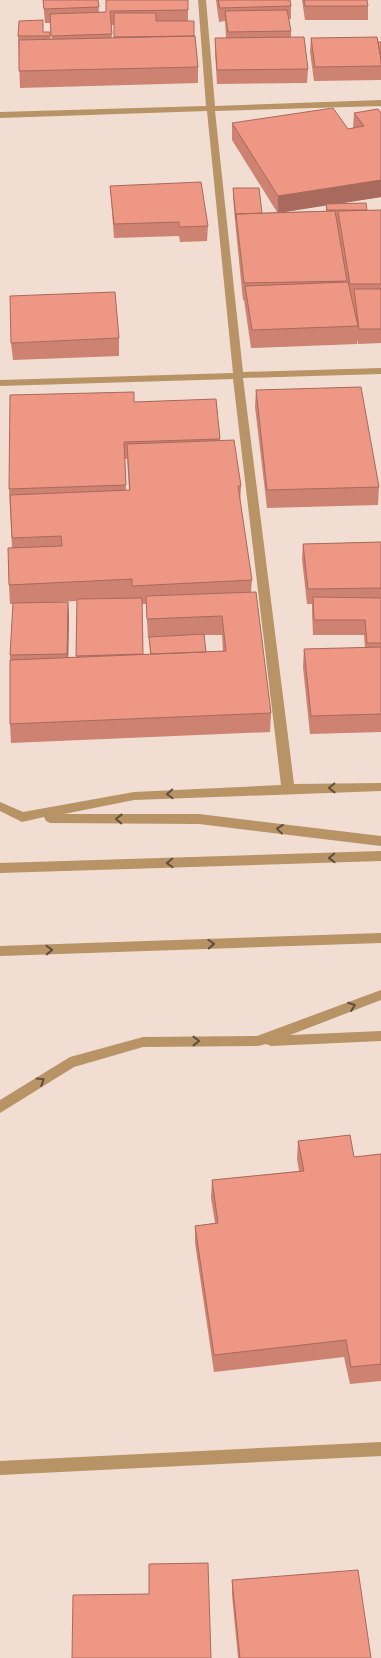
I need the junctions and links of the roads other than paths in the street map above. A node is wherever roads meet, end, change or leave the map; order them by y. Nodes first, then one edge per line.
1 (202, 0) edge
2 (381, 103) edge
3 (210, 107) junction
4 (0, 114) edge
5 (381, 371) edge
6 (237, 374) junction
7 (0, 383) edge
8 (381, 787) edge
9 (288, 788) junction
10 (0, 806) edge
11 (22, 817) junction
12 (381, 841) edge
13 (381, 856) edge
14 (0, 868) edge
15 (381, 938) edge
16 (0, 951) edge
17 (381, 996) edge
18 (381, 1036) edge
19 (258, 1041) junction
20 (0, 1106) edge
21 (381, 1449) edge
22 (0, 1468) edge

1 - 3 street
2 - 3 street
3 - 4 street
3 - 6 street
5 - 6 street
6 - 7 street
6 - 9 street
8 -> 9 street
9 -> 11 street
10 - 11 street
12 -> 11 street
13 -> 14 street
16 -> 15 street
19 -> 17 street
18 - 19 street
20 -> 19 street
21 - 22 street

